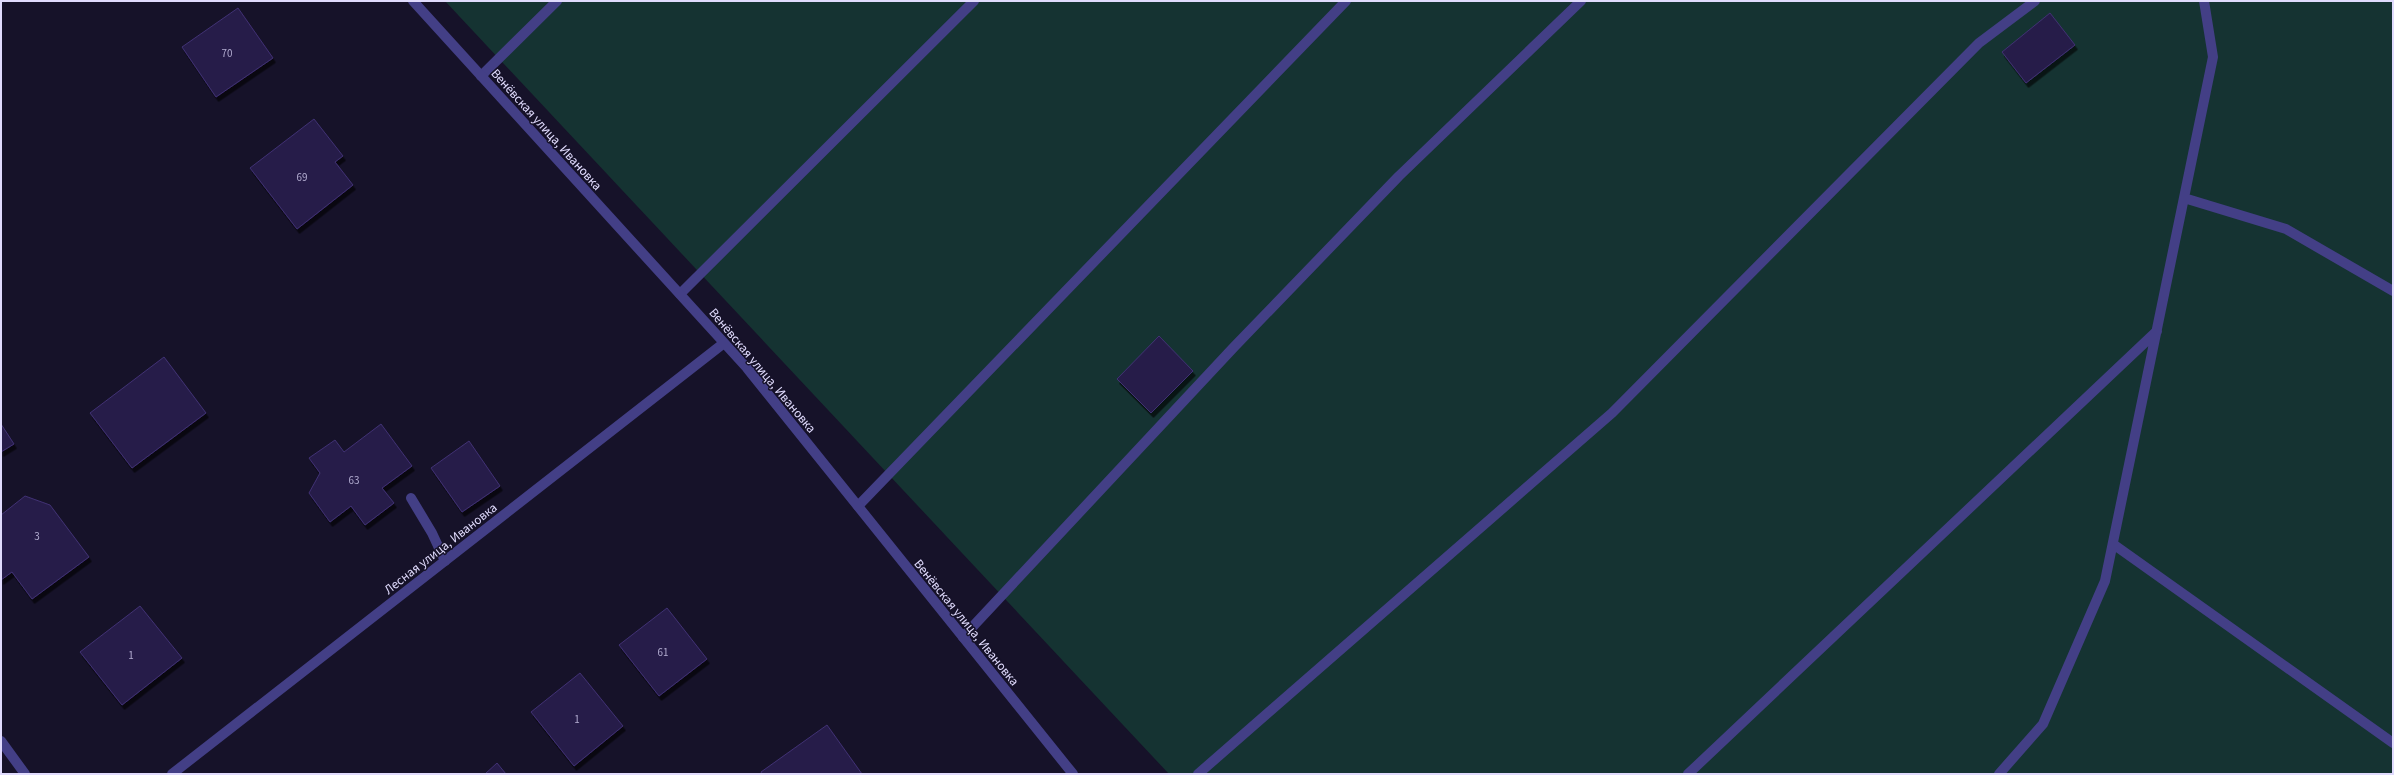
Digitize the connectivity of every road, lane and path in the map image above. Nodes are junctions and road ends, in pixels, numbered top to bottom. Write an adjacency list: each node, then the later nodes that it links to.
1 (412, 1): 8 (street, Венёвская улица, Ивановка)
2 (557, 1): 8 (street)
3 (974, 1): 11 (street)
4 (1346, 1): 15 (street)
5 (1581, 1): 18 (street)
6 (2035, 1): 24 (street)
7 (2204, 1): 9 (street)
8 (481, 76): 11 (street, Венёвская улица, Ивановка)
9 (2184, 198): 10 (street); 12 (street)
10 (2393, 291)
11 (680, 294): 13 (street, Венёвская улица, Ивановка)
12 (2157, 331): 16 (street); 25 (street)
13 (724, 343): 15 (street, Венёвская улица, Ивановка); 17 (street, Лесная улица, Ивановка)
14 (411, 498): 17 (street)
15 (858, 506): 18 (street, Венёвская улица, Ивановка)
16 (2113, 544): 20 (street); 26 (street)
17 (445, 561): 22 (street, Лесная улица, Ивановка)
18 (963, 637): 23 (street, Венёвская улица, Ивановка)
19 (1, 741): 21 (street)
20 (2393, 743)
21 (24, 774)
22 (172, 774)
23 (1073, 774)
24 (1198, 774)
25 (1688, 774)
26 (1999, 774)

